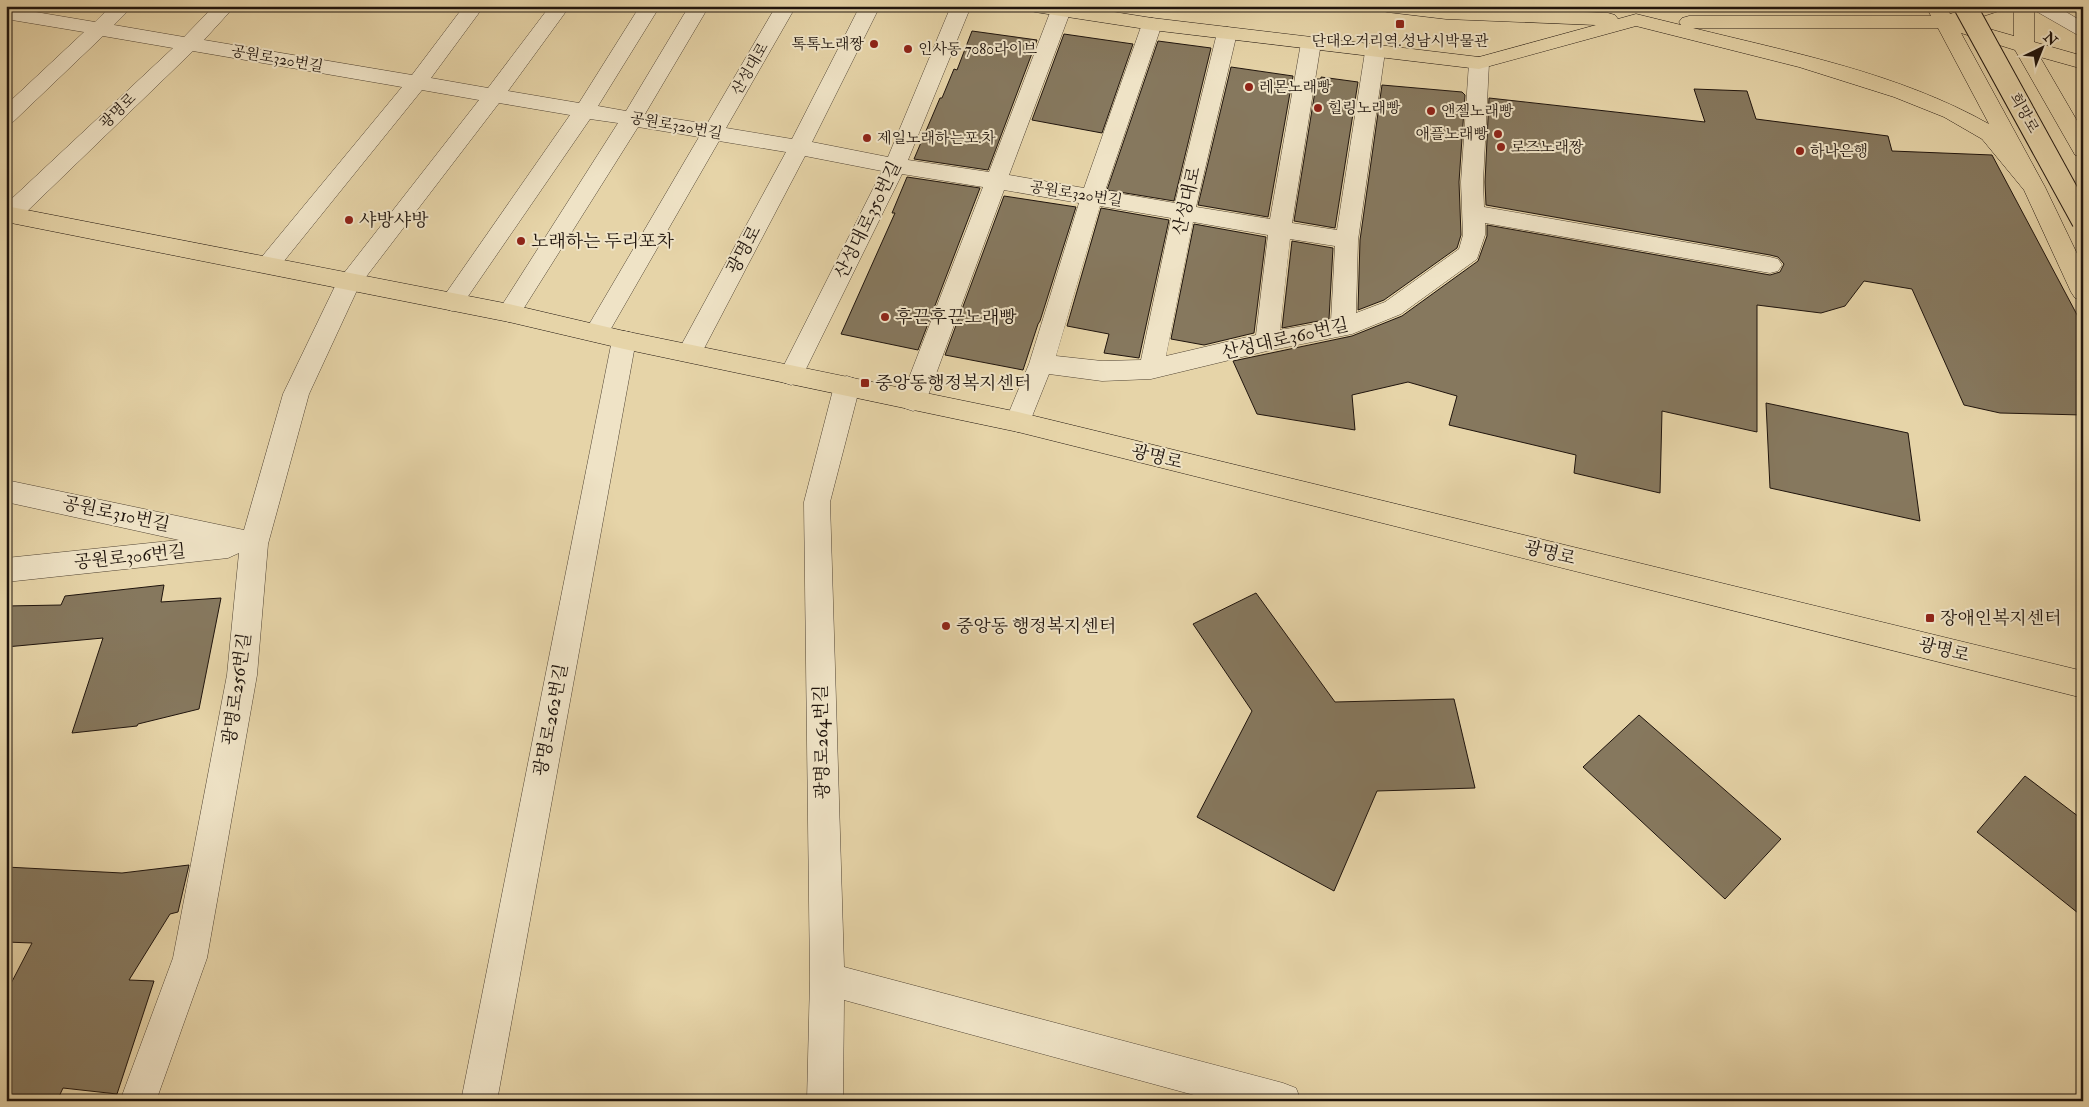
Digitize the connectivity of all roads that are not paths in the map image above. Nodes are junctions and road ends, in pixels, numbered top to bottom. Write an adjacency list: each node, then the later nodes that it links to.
1 (123, 6): 21 (street)
2 (225, 6): 25 (street, 광명로)
3 (474, 6): 30 (street)
4 (560, 6): 31 (street)
5 (650, 6): 32 (street)
6 (699, 6): 34 (street)
7 (786, 6): 35 (street, 산성대로)
8 (870, 6): 36 (street)
9 (961, 6): 38 (street, 산성대로350번길)
10 (1035, 6): 16 (main road)
11 (1387, 6): 19 (main road)
12 (1965, 6): 45 (main road, 희망로, bridge)
13 (1995, 6): 18 (main road)
14 (2024, 6): 26 (main road)
15 (2040, 6): 22 (street)
16 (1061, 10): 20 (main road); 39 (street)
17 (12, 13): 21 (street, 공원로320번길)
18 (1941, 14): 19 (main road); 26 (main road); 40 (main road)
19 (1636, 20): 28 (main road); 40 (main road)
20 (1152, 24): 23 (main road); 41 (street)
21 (100, 29): 25 (street, 공원로320번길); 33 (street)
22 (2083, 30)
23 (1227, 33): 24 (main road); 42 (street, 산성대로)
24 (1311, 43): 27 (main road); 46 (street)
25 (188, 44): 30 (street, 공원로320번길); 44 (street, 광명로)
26 (2024, 47): 29 (main road); 37 (main road)
27 (1375, 52): 28 (main road); 47 (street)
28 (1479, 63): 43 (street, 산성대로360번길)
29 (2083, 64)
30 (417, 82): 31 (street, 공원로320번길); 48 (street)
31 (494, 95): 32 (street, 공원로320번길); 50 (street)
32 (584, 110): 34 (street, 공원로320번길); 52 (street)
33 (6, 117)
34 (632, 119): 35 (street, 공원로320번길); 53 (street)
35 (714, 133): 36 (street, 공원로320번길); 55 (street)
36 (799, 147): 38 (street, 공원로320번길); 58 (street, 광명로)
37 (2083, 150)
38 (895, 166): 39 (street, 공원로320번길); 61 (street, 산성대로350번길)
39 (997, 181): 41 (street, 공원로320번길); 63 (street)
40 (2034, 187): 51 (main road)
41 (1092, 197): 42 (street, 공원로320번길); 59 (street)
42 (1184, 212): 46 (street, 공원로320번길); 60 (street, 산성대로)
43 (1472, 213): 49 (street); 54 (street, 산성대로360번길)
44 (8, 214): 48 (main road, 광명로)
45 (2083, 221)
46 (1280, 228): 47 (street, 공원로320번길); 57 (street)
47 (1346, 240): 54 (street)
48 (268, 265): 50 (main road, 광명로)
49 (1770, 265)
50 (348, 282): 52 (main road, 광명로); 66 (street, 광명로256번길)
51 (2083, 292)
52 (452, 302): 53 (main road, 광명로)
53 (509, 313): 55 (main road, 광명로)
54 (1343, 328): 57 (street, 산성대로360번길)
55 (596, 333): 56 (main road, 광명로)
56 (624, 340): 58 (main road, 광명로); 71 (street, 광명로262번길)
57 (1267, 342): 60 (street, 산성대로360번길)
58 (689, 354): 61 (main road, 광명로)
59 (1041, 364): 60 (street, 산성대로360번길); 64 (street)
60 (1151, 369)
61 (791, 375): 62 (main road, 광명로)
62 (847, 386): 63 (main road, 광명로); 69 (street, 광명로264번길)
63 (914, 401): 64 (main road, 광명로)
64 (1018, 422): 68 (main road, 광명로)
65 (6, 491): 66 (street, 공원로310번길)
66 (254, 544): 67 (street, 공원로306번길); 70 (street, 광명로256번길)
67 (6, 570)
68 (2083, 685)
69 (827, 979): 72 (street, 광명로264번길); 73 (street)
70 (138, 1101)
71 (479, 1101)
72 (825, 1101)
73 (1283, 1101)

